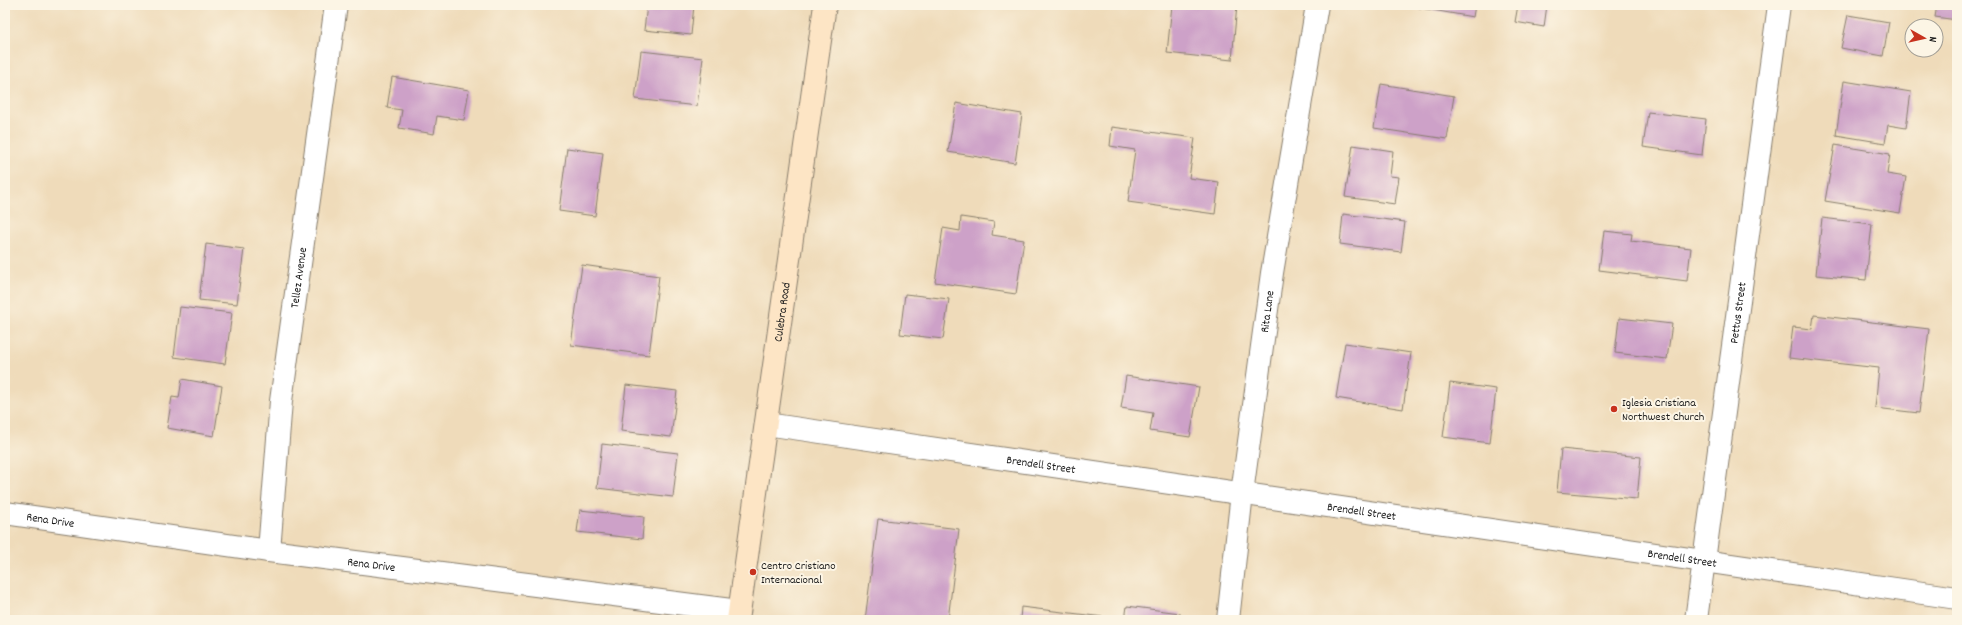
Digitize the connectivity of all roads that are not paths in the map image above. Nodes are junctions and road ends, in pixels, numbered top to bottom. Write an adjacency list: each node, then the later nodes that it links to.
1 (336, 5): 8 (street, Tellez Avenue)
2 (825, 5): 5 (main road, Culebra Road)
3 (1318, 5): 6 (street, Rita Lane)
4 (1779, 5): 9 (street, Pettus Street)
5 (766, 424): 6 (street, Brendell Street); 11 (main road, Culebra Road)
6 (1242, 493): 9 (street, Brendell Street); 12 (street, Rita Lane)
7 (5, 513): 8 (street, Rena Drive)
8 (269, 551): 11 (street, Rena Drive)
9 (1703, 562): 10 (street, Brendell Street); 13 (street, Pettus Street)
10 (1957, 598)
11 (739, 616)
12 (1228, 620)
13 (1696, 620)

